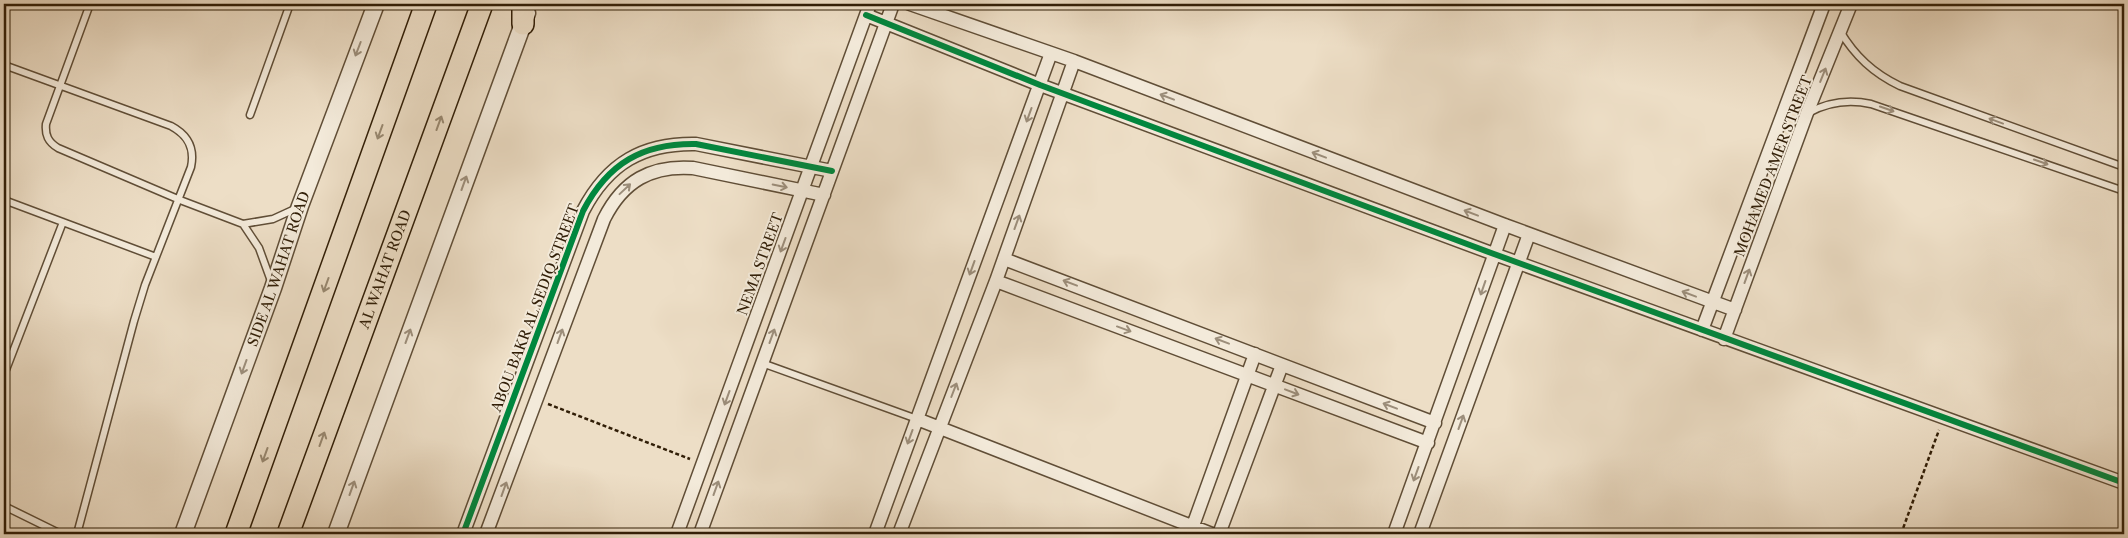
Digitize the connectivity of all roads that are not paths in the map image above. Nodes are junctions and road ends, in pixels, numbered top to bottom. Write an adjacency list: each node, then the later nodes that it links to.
1 (90, 4): 18 (lane)
2 (290, 4): 22 (lane)
3 (376, 4): 31 (street, SIDE AL WAHAT ROAD, one-way to 31)
4 (426, 4): 62 (highway, one-way to 62)
5 (482, 4): 63 (highway, AL WAHAT ROAD, one-way to 5)
6 (530, 4): 12 (street)
7 (893, 4): 13 (street)
8 (910, 4): 15 (street)
9 (1824, 4): 42 (street, MOHAMED AMER STREET)
10 (1851, 4): 14 (street, MOHAMED AMER STREET)
11 (868, 9): 13 (street); 23 (street, NEMA STREET)
12 (522, 14): 64 (street, one-way to 12)
13 (886, 24): 19 (street); 25 (street)
14 (1840, 31): 21 (street, MOHAMED AMER STREET, one-way to 14); 24 (lane, one-way to 14)
15 (1051, 53): 16 (street); 19 (street)
16 (1074, 62): 20 (street); 34 (street, one-way to 16)
17 (4, 65): 18 (lane)
18 (60, 85): 30 (lane); 30 (lane)
19 (1040, 85): 20 (street); 52 (street, one-way to 52)
20 (1063, 93): 36 (street); 38 (street, one-way to 20)
21 (1807, 114): 27 (lane, one-way to 27); 43 (street, MOHAMED AMER STREET, one-way to 21)
22 (250, 116)
23 (812, 167): 25 (street, ABOU BAKR AL SEDIQ STREET); 26 (street, NEMA STREET); 65 (street, ABOU BAKR AL SEDIQ STREET)
24 (2124, 167)
25 (832, 171): 28 (street)
26 (803, 190): 28 (street); 66 (street, one-way to 26); 67 (street, NEMA STREET, one-way to 67)
27 (2124, 191)
28 (824, 195): 47 (street, one-way to 28)
29 (4, 200): 32 (lane)
30 (180, 200): 33 (lane); 37 (lane)
31 (300, 206): 33 (lane); 41 (street, SIDE AL WAHAT ROAD)
32 (63, 222): 37 (lane); 50 (lane)
33 (243, 224): 41 (lane)
34 (1505, 225): 35 (street); 36 (street)
35 (1529, 234): 39 (street); 42 (street, one-way to 35)
36 (1494, 254): 39 (street); 53 (street, one-way to 53)
37 (156, 257): 60 (lane)
38 (1004, 259): 40 (street); 46 (street, one-way to 38)
39 (1518, 263): 44 (street); 74 (street, one-way to 39)
40 (996, 281): 49 (street, one-way to 49); 54 (street, one-way to 40)
41 (273, 288): 61 (street, SIDE AL WAHAT ROAD, one-way to 61)
42 (1713, 303): 43 (street); 44 (street, MOHAMED AMER STREET)
43 (1735, 310): 45 (street, MOHAMED AMER STREET)
44 (1702, 330): 45 (street)
45 (1724, 339): 56 (street)
46 (1255, 354): 48 (street); 49 (street)
47 (762, 363): 52 (lane); 68 (street, one-way to 47)
48 (1282, 365): 51 (street); 53 (street, one-way to 48)
49 (1248, 375): 51 (street); 58 (street)
50 (4, 376)
51 (1274, 385): 55 (street, one-way to 55); 72 (street)
52 (917, 419): 54 (street); 69 (street, one-way to 69)
53 (1435, 423): 55 (street)
54 (939, 427): 58 (street); 70 (street)
55 (1428, 443): 73 (street, one-way to 73)
56 (2124, 484)
57 (4, 506): 59 (lane)
58 (1191, 531): 71 (street)
59 (61, 534)
60 (77, 534)
61 (183, 534)
62 (236, 534)
63 (288, 534)
64 (336, 534)
65 (463, 534)
66 (486, 534)
67 (677, 534)
68 (700, 534)
69 (875, 534)
70 (899, 534)
71 (1212, 534)
72 (1219, 534)
73 (1394, 534)
74 (1420, 534)

